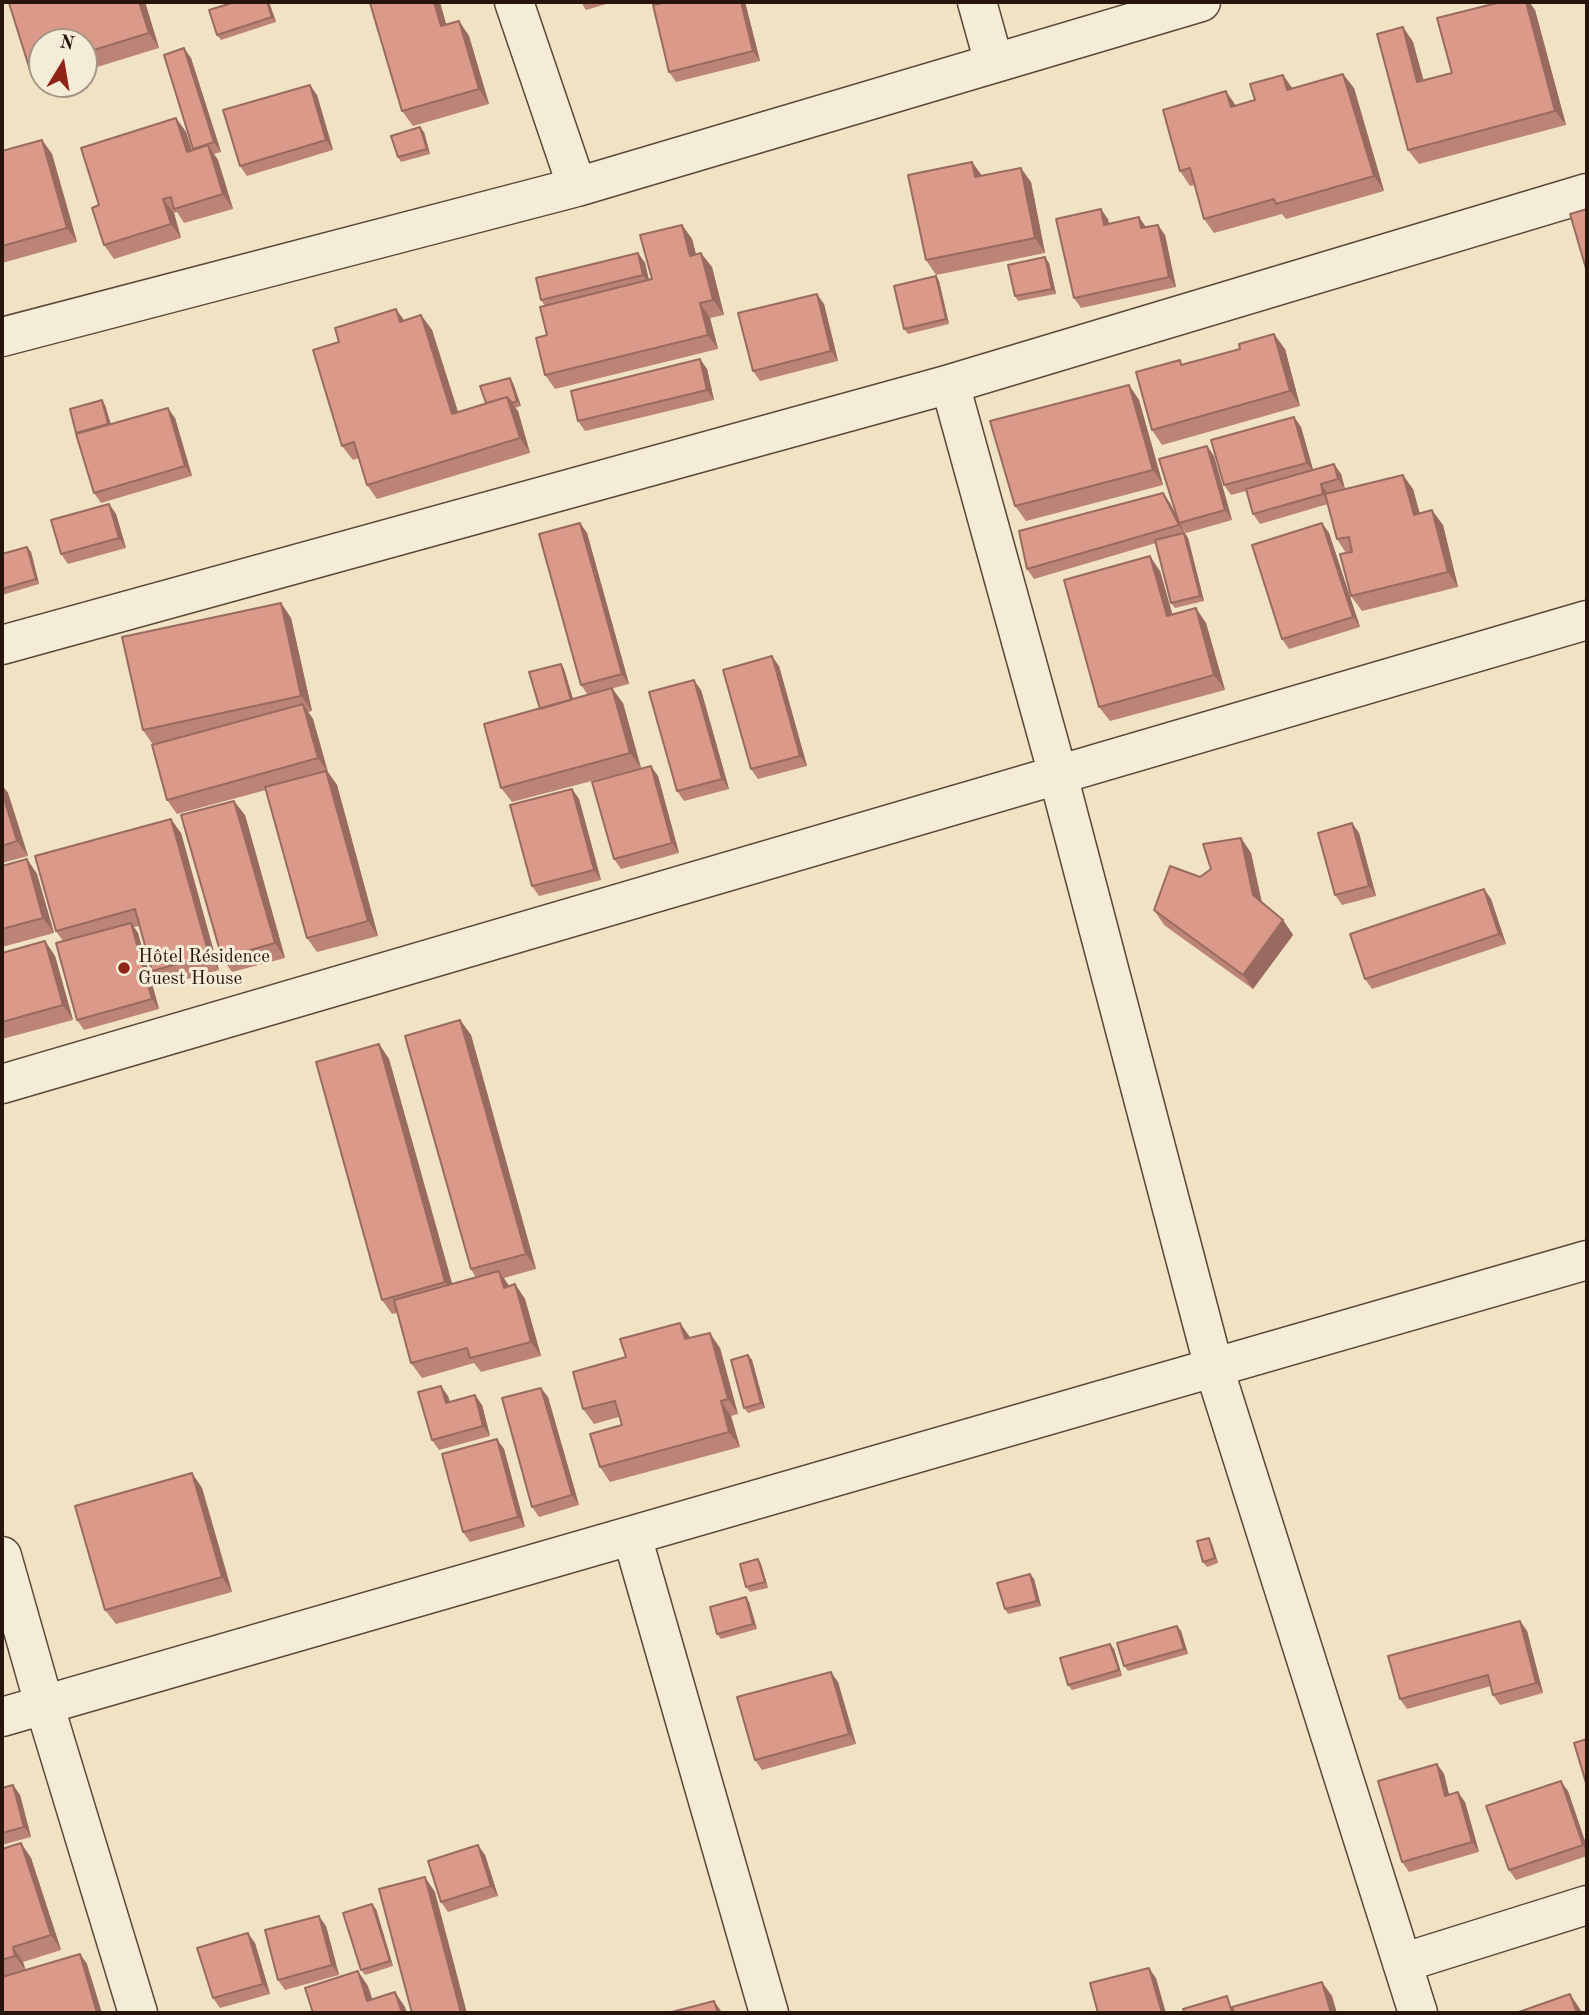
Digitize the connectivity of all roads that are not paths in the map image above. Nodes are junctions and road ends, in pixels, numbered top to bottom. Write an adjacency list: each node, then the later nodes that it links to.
1 (514, 2): 5 (street)
2 (977, 2): 4 (street)
3 (1201, 2): 4 (street)
4 (995, 63): 5 (street)
5 (578, 187): 7 (street)
6 (1587, 193): 8 (street)
7 (2, 337)
8 (950, 384): 10 (street); 11 (street)
9 (1587, 620): 11 (street)
10 (2, 645)
11 (1058, 775): 12 (street); 14 (street)
12 (2, 1084)
13 (1587, 1260): 14 (street)
14 (1214, 1368): 15 (street); 20 (street)
15 (632, 1536): 17 (street); 22 (street)
16 (2, 1556): 17 (street)
17 (44, 1704): 18 (street); 21 (street)
18 (2, 1717)
19 (1587, 1905): 20 (street)
20 (1402, 1963): 23 (street)
21 (138, 2013)
22 (769, 2013)
23 (1418, 2013)

